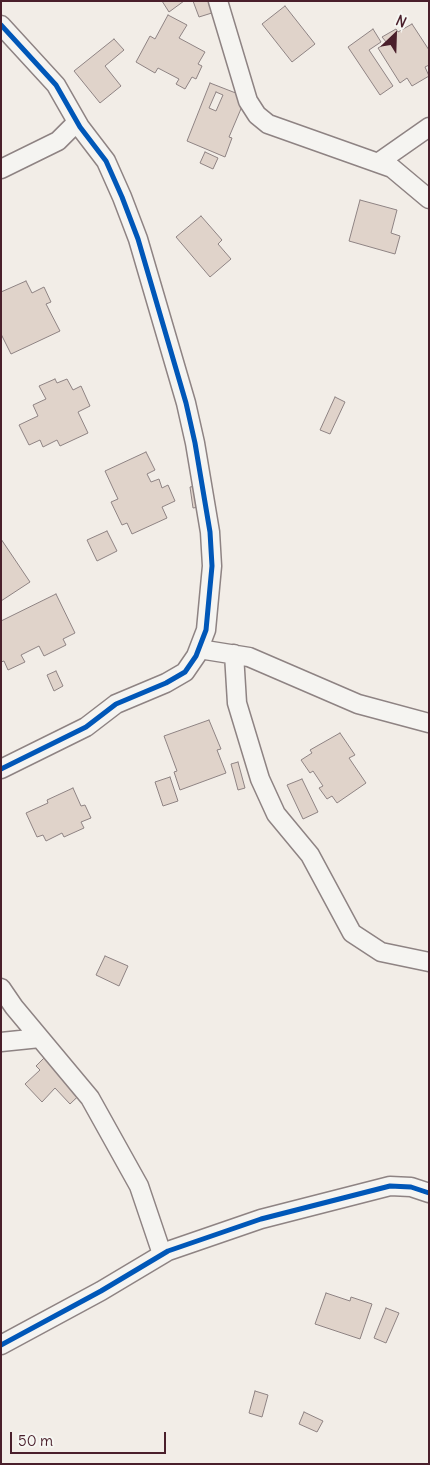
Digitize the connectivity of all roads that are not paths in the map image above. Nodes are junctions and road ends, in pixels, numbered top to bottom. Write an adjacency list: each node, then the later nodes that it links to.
1 (218, 1): 5 (street)
2 (1, 26): 3 (street)
3 (77, 122): 6 (street); 8 (street)
4 (429, 127): 5 (street)
5 (379, 162): 7 (street)
6 (1, 169)
7 (429, 199)
8 (199, 649): 9 (street); 11 (street)
9 (234, 654): 10 (street); 12 (street)
10 (429, 724)
11 (1, 769)
12 (429, 962)
13 (1, 988): 14 (street)
14 (40, 1038): 15 (street); 17 (street)
15 (1, 1042)
16 (429, 1193): 17 (street)
17 (162, 1254): 18 (street)
18 (1, 1344)

